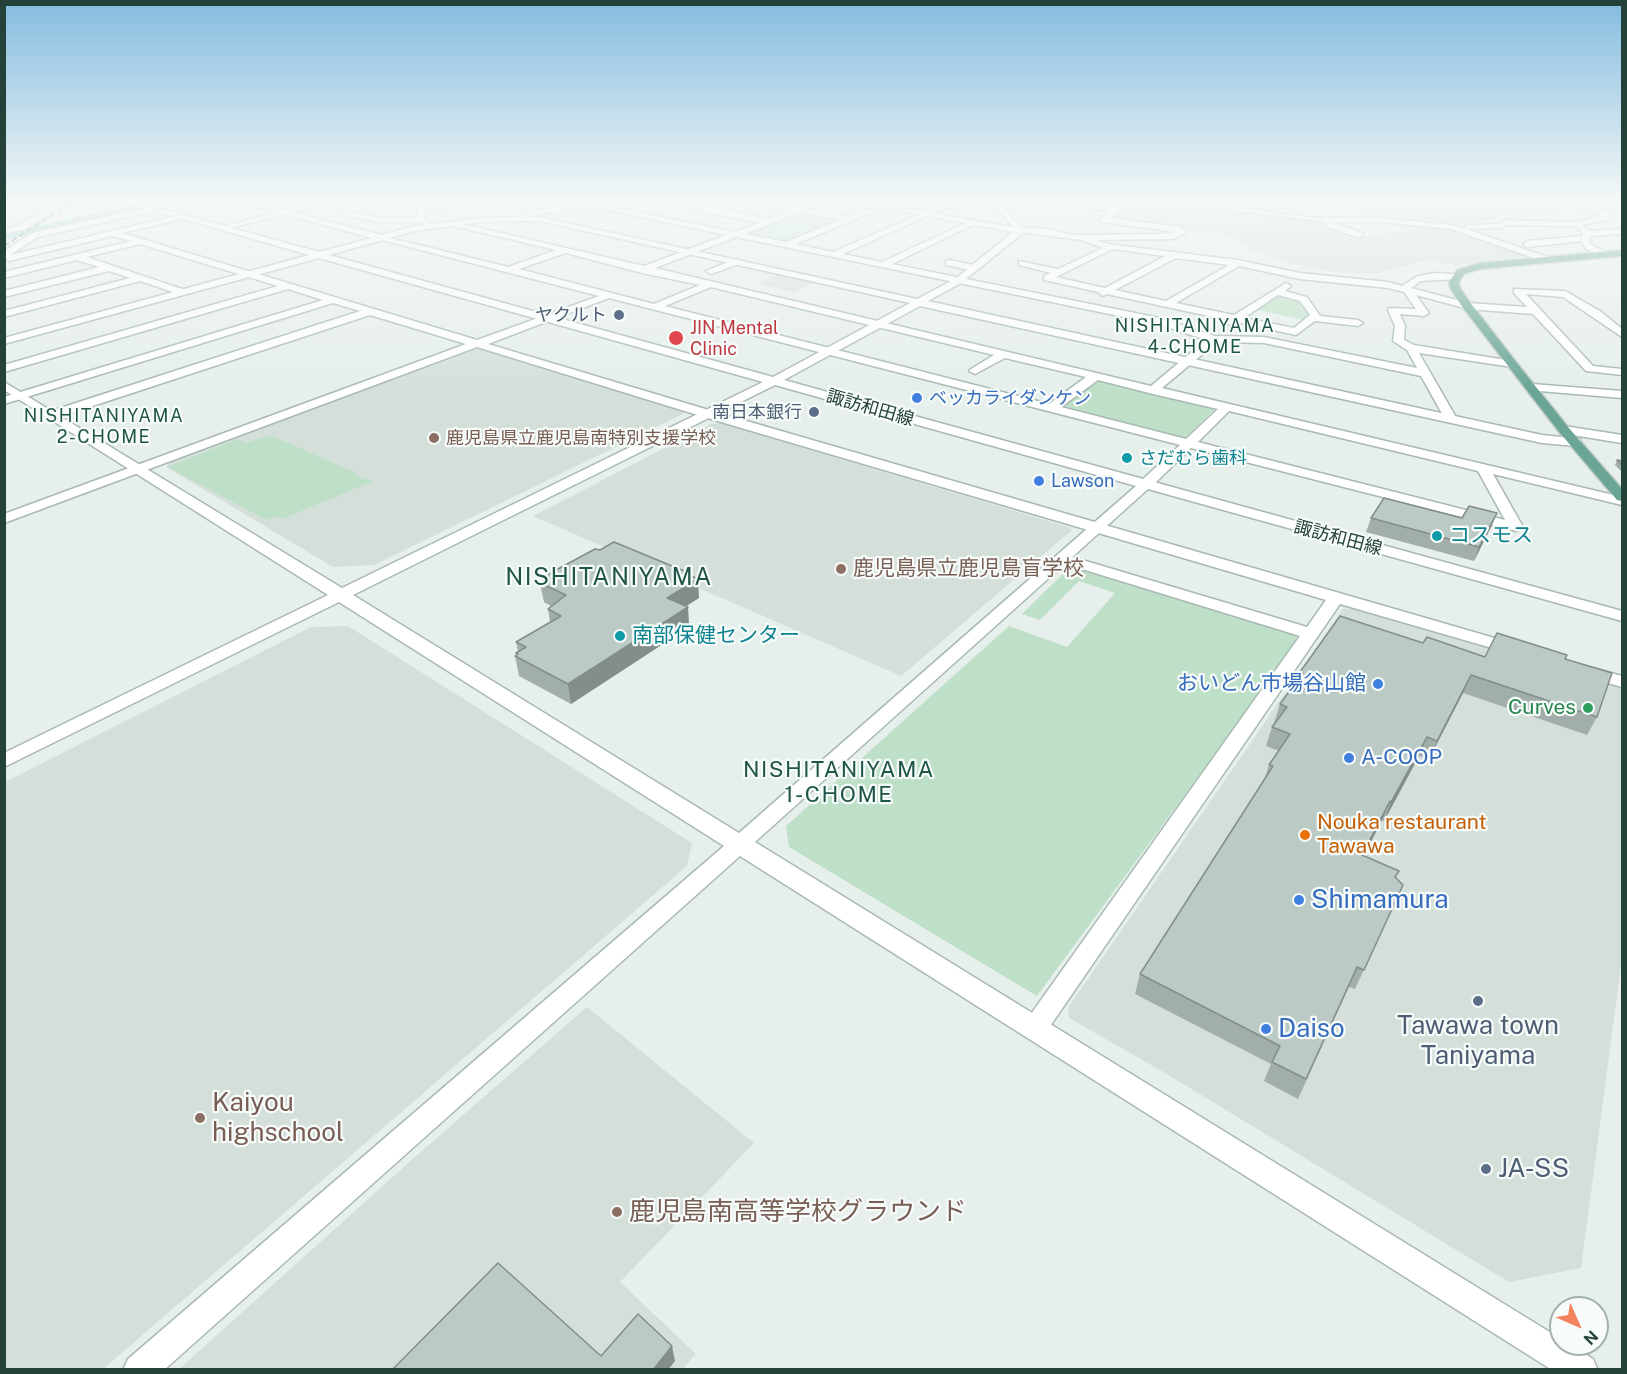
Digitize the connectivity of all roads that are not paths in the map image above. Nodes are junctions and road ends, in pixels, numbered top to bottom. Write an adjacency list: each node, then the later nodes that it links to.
1 (52, 263): 29 (street)
2 (94, 263): 22 (street)
3 (212, 263): 28 (street)
4 (288, 263): 28 (street)
5 (346, 263): 56 (street, 諏訪和田線)
6 (482, 263): 24 (street)
7 (528, 263): 24 (street)
8 (614, 263): 25 (street)
9 (659, 263): 25 (street)
10 (733, 263): 26 (street)
11 (741, 263): 44 (street)
12 (873, 263): 21 (street)
13 (886, 263): 21 (street)
14 (949, 263): 23 (street)
15 (981, 263): 23 (street)
16 (1022, 263): 27 (street)
17 (1077, 263): 27 (street)
18 (1159, 263): 38 (street)
19 (1238, 263): 30 (street); 45 (street)
20 (1507, 263): 31 (main road)
21 (882, 265): 33 (street)
22 (108, 268): 32 (street); 41 (street)
23 (975, 268): 33 (street)
24 (508, 270): 42 (street)
25 (642, 270): 34 (street)
26 (711, 271)
27 (1059, 272): 38 (street)
28 (248, 274): 35 (street); 39 (street)
29 (4, 275)
30 (1300, 276): 37 (street); 40 (street)
31 (1455, 277): 37 (street); 47 (main road)
32 (141, 278): 39 (street); 53 (street)
33 (958, 281): 44 (street); 46 (street)
34 (708, 285): 48 (street); 60 (street)
35 (289, 286): 43 (street); 71 (street)
36 (620, 288): 42 (street)
37 (1406, 288): 47 (street); 66 (street)
38 (1107, 291): 45 (street); 46 (street)
39 (182, 292): 64 (street)
40 (1276, 292): 55 (street); 57 (street)
41 (4, 294)
42 (606, 295): 48 (street); 56 (street)
43 (334, 300): 49 (street); 79 (street)
44 (921, 302): 60 (street); 69 (street)
45 (1167, 304): 51 (street)
46 (1080, 305): 63 (street)
47 (1468, 306): 50 (street); 70 (main road)
48 (655, 307): 67 (street)
49 (371, 311): 65 (street); 84 (street)
50 (1534, 311): 52 (street); 73 (street)
51 (1204, 312): 57 (street); 58 (street)
52 (1596, 313): 54 (street); 62 (street)
53 (4, 314)
54 (1614, 314)
55 (1313, 318): 57 (street); 59 (street)
56 (547, 319): 65 (street); 76 (street, 諏訪和田線)
57 (1236, 319): 61 (street)
58 (1191, 320)
59 (1358, 323)
60 (878, 325): 67 (street); 68 (street)
61 (1224, 327)
62 (1623, 334)
63 (1214, 339): 69 (street); 74 (street)
64 (4, 340)
65 (479, 344): 83 (street); 91 (street)
66 (1411, 348): 70 (street); 74 (street)
67 (829, 352): 76 (street); 81 (street)
68 (1002, 355): 72 (street); 75 (street)
69 (1188, 361): 78 (street); 85 (street)
70 (1512, 364): 77 (main road)
71 (4, 369)
72 (975, 371)
73 (1623, 372)
74 (1426, 374): 85 (street)
75 (1094, 377): 78 (street); 81 (street)
76 (774, 381): 83 (street); 92 (street, 諏訪和田線)
77 (1532, 388): 80 (street); 86 (main road)
78 (1153, 390): 82 (street)
79 (10, 394): 84 (street)
80 (1623, 395)
81 (1052, 408): 89 (street)
82 (1226, 408): 89 (street); 90 (street)
83 (708, 414): 96 (street); 98 (street)
84 (52, 415): 91 (street)
85 (1451, 419): 88 (street)
86 (1564, 430): 87 (street); 88 (main road)
87 (1623, 439)
88 (1575, 442): 93 (main road)
89 (1189, 443): 90 (street); 92 (street)
90 (1483, 468): 94 (street)
91 (140, 469): 95 (street); 98 (street)
92 (1146, 484): 96 (street); 100 (street, 諏訪和田線)
93 (1623, 497)
94 (1623, 501)
95 (4, 519)
96 (1098, 528): 97 (street); 99 (street)
97 (1064, 559): 101 (street); 106 (street)
98 (341, 595): 105 (street); 106 (street)
99 (1336, 597): 101 (street); 102 (street)
100 (1623, 616)
101 (1312, 634): 107 (street)
102 (1534, 656)
103 (1578, 669): 104 (street)
104 (1623, 682)
105 (4, 761)
106 (741, 844): 107 (street); 108 (street)
107 (1035, 1028): 109 (street)
108 (139, 1370)
109 (1582, 1370)

